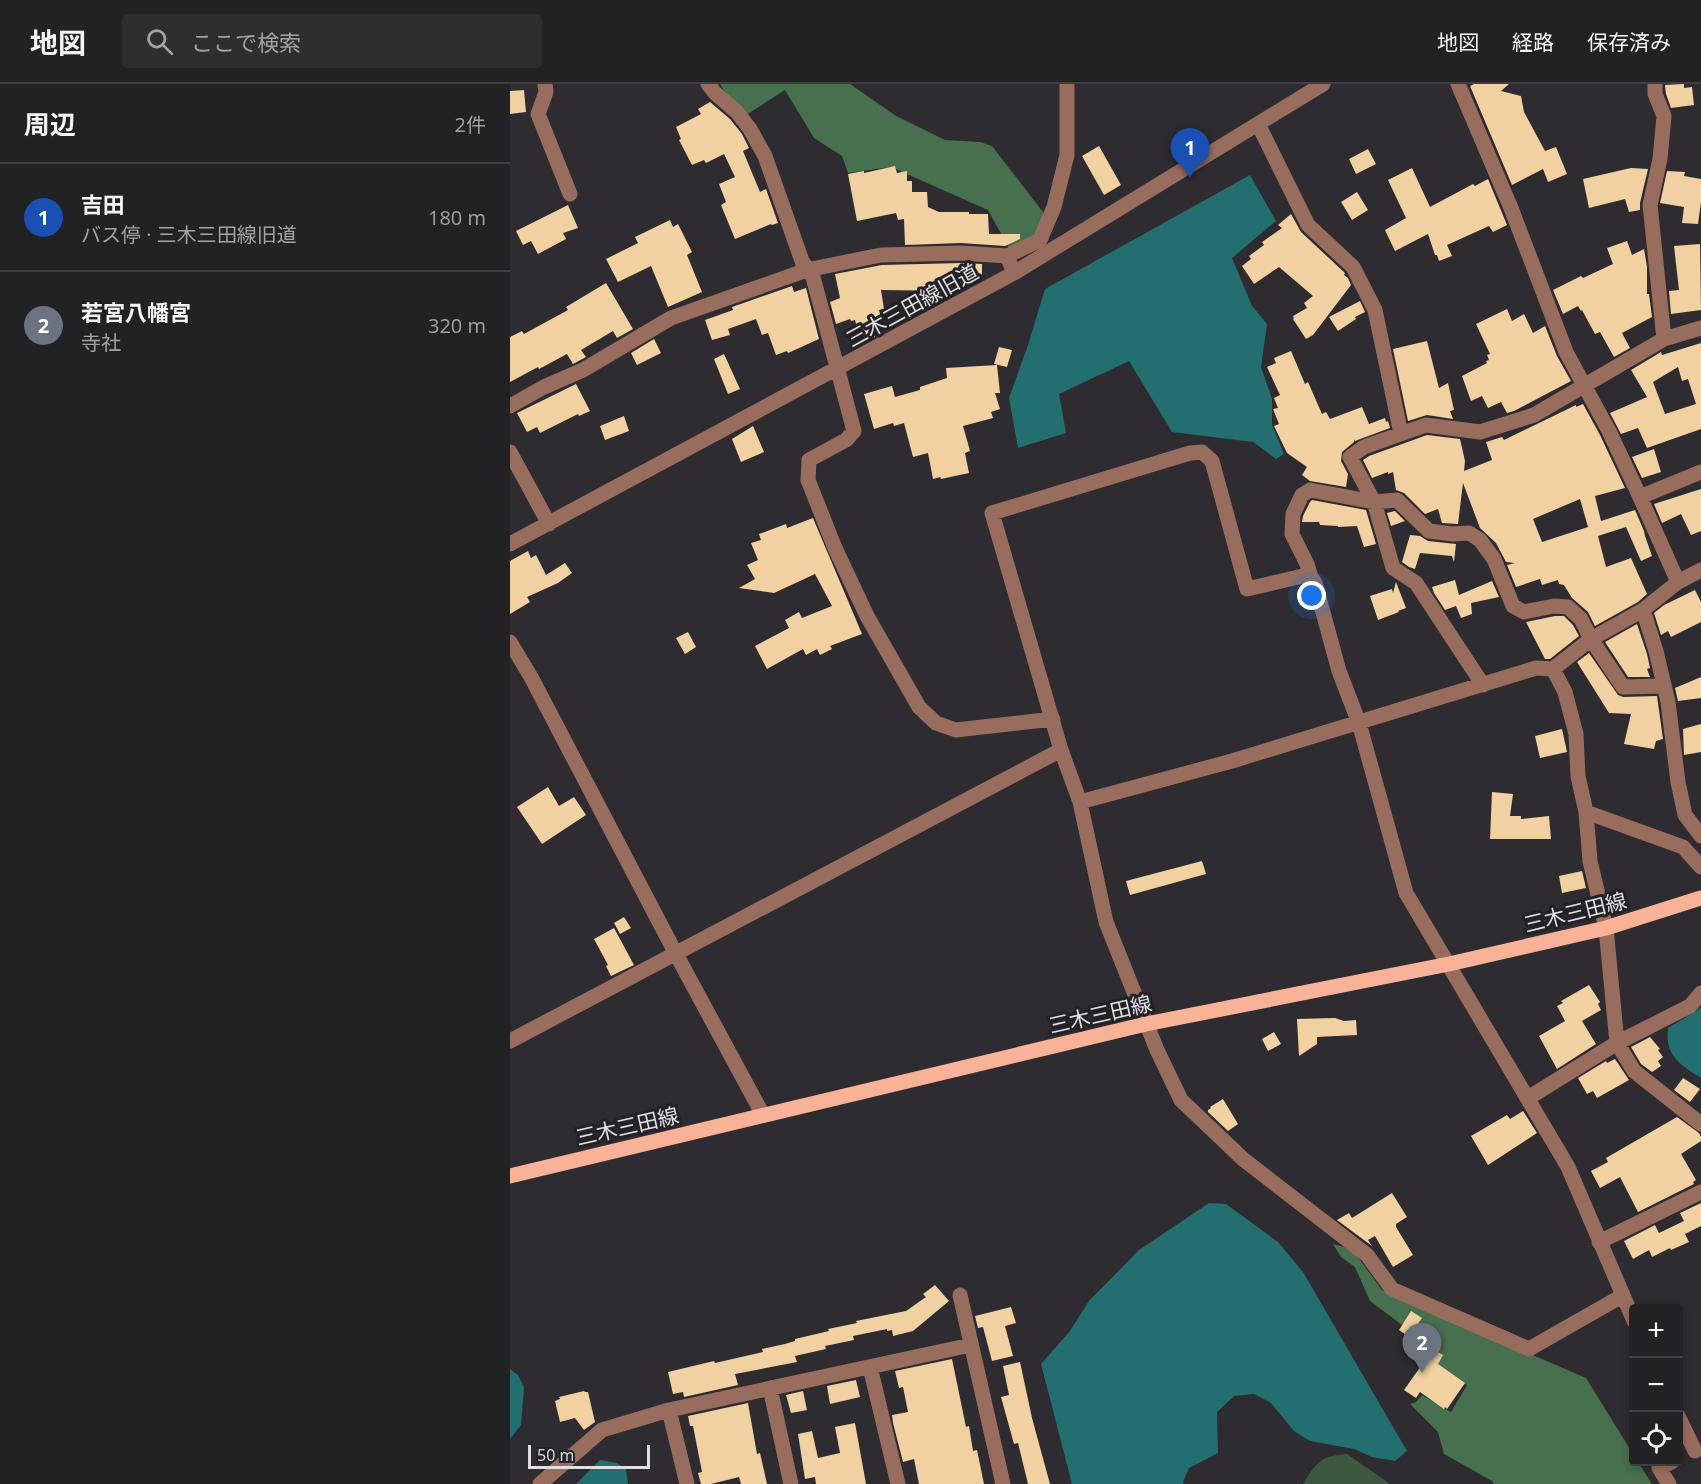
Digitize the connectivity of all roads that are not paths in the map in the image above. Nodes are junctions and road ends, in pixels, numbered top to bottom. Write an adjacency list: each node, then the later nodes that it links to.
1 (545, 84): 8 (street)
2 (708, 84): 10 (street)
3 (1067, 84): 9 (street)
4 (1323, 84): 7 (street, 三木三田線旧道)
5 (1458, 84): 15 (street)
6 (1655, 84): 13 (street)
7 (1258, 124): 11 (street, 三木三田線旧道); 17 (street)
8 (570, 194)
9 (1007, 256): 10 (street); 11 (street)
10 (807, 270): 14 (street); 16 (street)
11 (1014, 273): 14 (street, 三木三田線旧道)
12 (1701, 327): 13 (street)
13 (1664, 339): 15 (street)
14 (838, 369): 22 (street, 三木三田線旧道); 33 (street)
15 (1584, 384): 17 (street); 20 (street)
16 (510, 406)
17 (1401, 434): 21 (street)
18 (510, 452): 22 (street)
19 (1701, 472): 20 (street)
20 (1641, 496): 26 (street)
21 (1374, 502): 25 (street); 28 (street); 31 (street)
22 (549, 524): 23 (street, 三木三田線旧道)
23 (510, 544)
24 (1701, 570): 26 (street)
25 (1311, 577): 33 (street); 34 (street)
26 (1678, 582): 27 (street)
27 (1643, 610): 28 (street); 32 (street)
28 (1591, 639): 30 (street); 32 (street)
29 (510, 642): 42 (street)
30 (1553, 669): 31 (street); 37 (street)
31 (1482, 685): 34 (street)
32 (1663, 686): 38 (street)
33 (1053, 719): 35 (street)
34 (1359, 723): 36 (street); 43 (street)
35 (1061, 750): 36 (street); 42 (street)
36 (1080, 802): 45 (street)
37 (1586, 812): 39 (street); 41 (street)
38 (1701, 836)
39 (1701, 867)
40 (1701, 898): 41 (main road, 三木三田線)
41 (1606, 928): 43 (main road, 三木三田線); 47 (street)
42 (676, 954): 46 (street); 49 (street)
43 (1449, 964): 45 (main road, 三木三田線); 48 (street)
44 (1701, 993): 47 (street)
45 (1146, 1024): 49 (main road, 三木三田線); 55 (street)
46 (510, 1041)
47 (1617, 1043): 48 (street); 50 (street)
48 (1528, 1098): 53 (street)
49 (763, 1115): 51 (main road, 三木三田線)
50 (1701, 1124)
51 (510, 1176)
52 (1701, 1192): 53 (street)
53 (1599, 1242): 55 (street)
54 (960, 1295): 57 (street)
55 (1622, 1296): 56 (street)
56 (1629, 1310)
57 (971, 1345): 58 (street); 69 (street)
58 (870, 1367): 59 (street); 68 (street)
59 (770, 1388): 60 (street); 67 (street)
60 (669, 1410): 65 (street); 66 (street)
61 (1683, 1424): 62 (street)
62 (1698, 1449): 63 (street)
63 (1683, 1456)
64 (1661, 1466): 70 (street)
65 (540, 1484)
66 (687, 1484)
67 (791, 1484)
68 (898, 1484)
69 (1003, 1484)
70 (1669, 1484)

